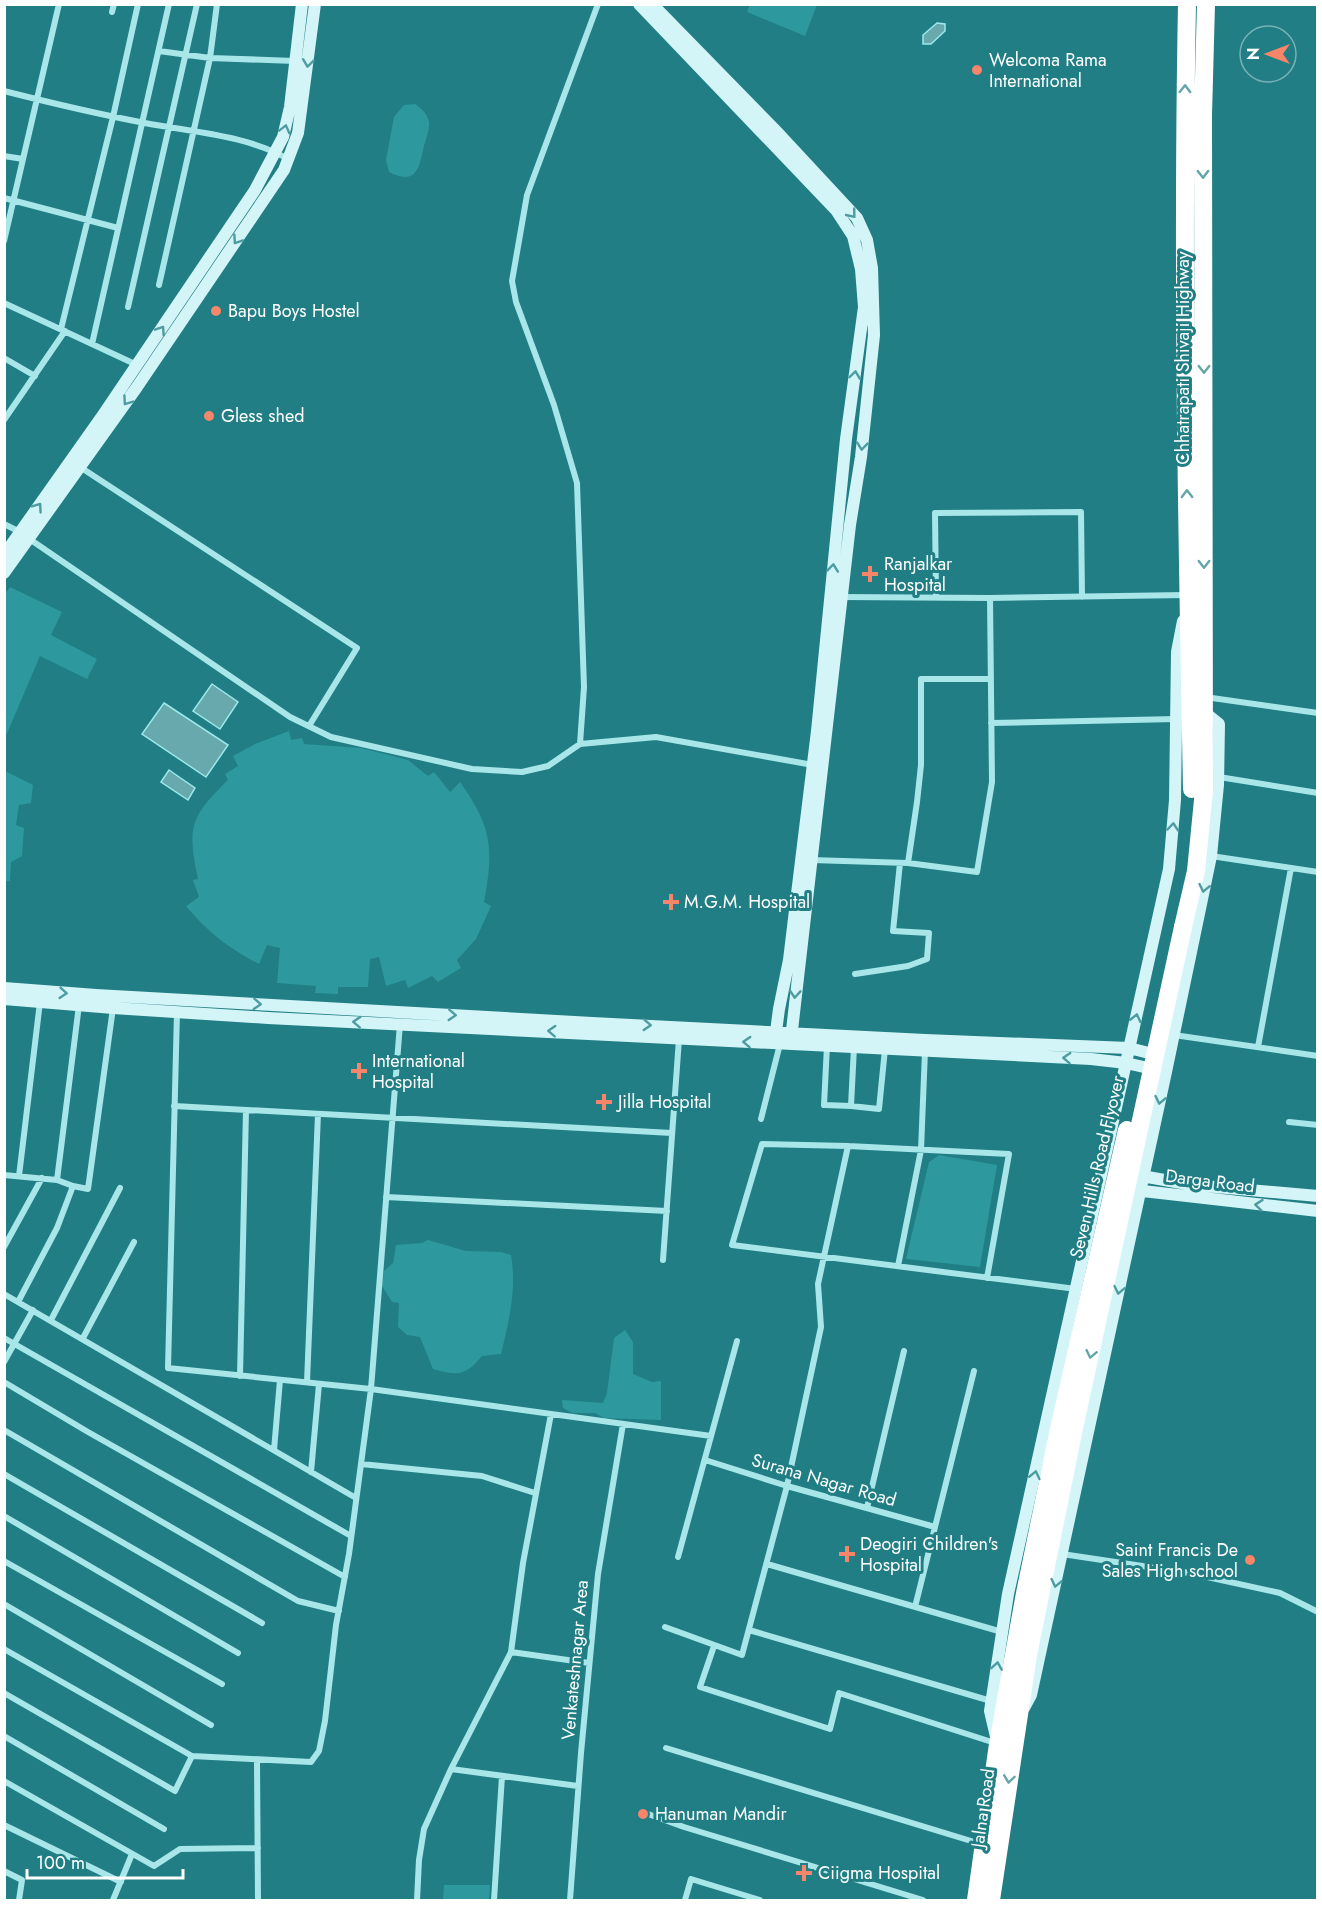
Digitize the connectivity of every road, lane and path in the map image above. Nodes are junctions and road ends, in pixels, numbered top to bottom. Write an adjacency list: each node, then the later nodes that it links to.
1 (59, 4): 20 (street)
2 (114, 4): 14 (street)
3 (138, 4): 22 (street)
4 (169, 4): 15 (street)
5 (196, 4): 16 (street)
6 (217, 4): 17 (street)
7 (302, 4): 18 (street)
8 (315, 4): 29 (street, one-way to 29)
9 (598, 4): 60 (street)
10 (639, 4): 21 (street)
11 (652, 4): 21 (street)
12 (1187, 4): 49 (highway, Chhatrapati Shivaji Highway, one-way to 12)
13 (1206, 4): 55 (highway, Chhatrapati Shivaji Highway, one-way to 55)
14 (112, 12)
15 (159, 51): 16 (street); 23 (street)
16 (185, 56): 17 (street); 24 (street)
17 (210, 58): 18 (street); 25 (street)
18 (295, 61): 26 (street, one-way to 18)
19 (4, 91): 20 (street)
20 (37, 99): 22 (street); 28 (street)
21 (751, 112): 50 (street)
22 (113, 117): 23 (street); 32 (street)
23 (142, 122): 24 (street); 33 (street)
24 (168, 127): 25 (street); 37 (street)
25 (195, 132): 26 (street); 35 (street)
26 (275, 152): 29 (street); 41 (street, one-way to 26)
27 (4, 156): 28 (street)
28 (23, 159): 31 (street)
29 (288, 159): 41 (street, one-way to 41)
30 (4, 198): 31 (street)
31 (14, 200): 32 (street); 34 (street)
32 (88, 220): 33 (street); 38 (street)
33 (118, 228): 39 (street)
34 (4, 241)
35 (159, 285)
36 (4, 303): 38 (street)
37 (128, 307)
38 (63, 330): 39 (street); 42 (street)
39 (92, 344): 41 (street)
40 (4, 358): 42 (street)
41 (142, 369): 44 (street)
42 (35, 376): 43 (street)
43 (4, 420)
44 (75, 464): 46 (street); 59 (street)
45 (4, 524): 46 (street)
46 (25, 536): 47 (street); 48 (street); 59 (street)
47 (4, 555)
48 (4, 573)
49 (1188, 595): 52 (street); 57 (street); 176 (highway, Seven Hills Road Flyover, bridge)
50 (836, 597): 51 (street); 61 (street); 65 (street)
51 (936, 597): 52 (street); 53 (street)
52 (1082, 597): 53 (street)
53 (990, 598): 54 (street)
54 (991, 679): 58 (street); 67 (street)
55 (1204, 713): 56 (street); 62 (street); 176 (highway, Seven Hills Road Flyover, one-way to 176, bridge)
56 (1317, 713)
57 (1176, 719): 58 (street); 85 (street, one-way to 57)
58 (991, 723): 67 (street)
59 (309, 726): 60 (street)
60 (580, 744): 61 (street)
61 (813, 765): 80 (street)
62 (1218, 777): 63 (street); 64 (street)
63 (1317, 793)
64 (1211, 856): 68 (street); 78 (street, one-way to 78)
65 (811, 860): 66 (street); 80 (street, one-way to 80)
66 (900, 862): 67 (street); 70 (street)
67 (908, 863)
68 (1291, 868): 69 (street); 84 (street)
69 (1317, 872)
70 (855, 974)
71 (4, 988): 77 (street, one-way to 77)
72 (4, 999): 73 (street)
73 (40, 1002): 74 (street); 104 (street)
74 (79, 1005): 75 (street); 107 (street)
75 (113, 1008): 76 (street); 109 (street)
76 (177, 1012): 77 (street, one-way to 76); 91 (street)
77 (401, 1018): 79 (street, one-way to 77); 80 (street, one-way to 80); 95 (street)
78 (1174, 1035): 84 (street); 88 (street)
79 (679, 1038): 80 (street, one-way to 79); 99 (street)
80 (783, 1039): 81 (street); 82 (street); 96 (street)
81 (827, 1046): 83 (street); 92 (street)
82 (925, 1046): 85 (street); 86 (street); 89 (street, one-way to 82); 101 (street)
83 (854, 1047): 86 (street); 92 (street)
84 (1258, 1047): 87 (street)
85 (1129, 1048): 88 (street); 89 (street)
86 (885, 1049): 92 (street)
87 (1317, 1056)
88 (1169, 1058): 90 (street)
89 (1126, 1063): 90 (street); 102 (street)
90 (1166, 1072): 105 (street, one-way to 105)
91 (174, 1106): 93 (street); 134 (street)
92 (851, 1106)
93 (246, 1110): 94 (street); 134 (street)
94 (318, 1114): 95 (street); 137 (street)
95 (393, 1118): 99 (street); 113 (street)
96 (761, 1119)
97 (1289, 1122): 98 (street)
98 (1317, 1125)
99 (672, 1133): 114 (street)
100 (848, 1146): 101 (street); 118 (street); 118 (street)
101 (921, 1150): 120 (street); 121 (street)
102 (1102, 1169): 105 (street, Darga Road); 108 (street)
103 (4, 1175): 104 (street)
104 (19, 1176): 106 (street)
105 (1144, 1176): 111 (street); 112 (street, Darga Road)
106 (42, 1178): 107 (street); 117 (street)
107 (57, 1180): 109 (street)
108 (1099, 1184): 111 (street, Darga Road); 122 (street)
109 (73, 1186): 124 (street)
110 (120, 1188): 126 (street)
111 (1141, 1191): 115 (street, Darga Road, one-way to 111); 156 (street, one-way to 156)
112 (1317, 1196)
113 (386, 1197): 114 (street); 139 (street)
114 (667, 1210): 119 (street)
115 (1317, 1211)
116 (134, 1242): 128 (street)
117 (4, 1247)
118 (824, 1257): 120 (street); 149 (street)
119 (663, 1260)
120 (898, 1266): 121 (street)
121 (987, 1278): 122 (street)
122 (1076, 1289): 168 (street, one-way to 122)
123 (4, 1294): 124 (street)
124 (18, 1302): 125 (street)
125 (33, 1310): 126 (street); 130 (street)
126 (51, 1320): 128 (street)
127 (4, 1338): 130 (street)
128 (83, 1338): 144 (street)
129 (738, 1341): 143 (street)
130 (15, 1344): 132 (street); 155 (street)
131 (904, 1351): 152 (street)
132 (4, 1362)
133 (974, 1371): 154 (street)
134 (240, 1376): 135 (street)
135 (280, 1380): 137 (street); 144 (street)
136 (4, 1382): 160 (street)
137 (307, 1382): 138 (street)
138 (319, 1384): 139 (street); 147 (street)
139 (371, 1389): 140 (street); 146 (street)
140 (551, 1414): 141 (street); 150 (street)
141 (623, 1424): 143 (street); 173 (street, Venkateshnagar Area)
142 (4, 1430): 163 (street)
143 (711, 1436): 145 (street)
144 (274, 1450): 147 (street)
145 (705, 1460): 149 (street, Surana Nagar Road); 157 (street)
146 (361, 1464): 150 (street); 151 (street)
147 (311, 1472): 151 (street)
148 (4, 1474): 165 (street)
149 (787, 1486): 152 (street, Surana Nagar Road); 159 (street)
150 (536, 1492): 171 (street)
151 (356, 1498): 155 (street)
152 (867, 1508): 154 (street, Surana Nagar Road)
153 (4, 1516): 172 (street)
154 (934, 1527): 162 (street)
155 (351, 1536): 160 (street)
156 (1062, 1554): 164 (street); 176 (street, one-way to 176)
157 (678, 1557)
158 (4, 1561): 174 (street)
159 (767, 1564): 162 (street); 167 (street)
160 (345, 1577): 163 (street)
161 (4, 1604): 177 (street)
162 (915, 1607): 168 (street)
163 (339, 1611): 182 (street)
164 (1317, 1612)
165 (262, 1623)
166 (665, 1627): 169 (street)
167 (749, 1630): 169 (street); 176 (street)
168 (1002, 1632): 176 (street, one-way to 168)
169 (714, 1646): 179 (street)
170 (4, 1649): 181 (street)
171 (511, 1652): 173 (street); 183 (street)
172 (238, 1653)
173 (589, 1663): 186 (street, Venkateshnagar Area)
174 (222, 1684)
175 (4, 1693): 181 (street)
176 (1004, 1711): 179 (highway, Seven Hills Road Flyover); 205 (highway, Jalna Road, one-way to 205)
177 (211, 1725)
178 (4, 1736): 189 (street)
179 (998, 1744): 190 (highway, Jalna Road)
180 (666, 1748): 190 (street)
181 (192, 1756): 182 (street)
182 (257, 1761): 191 (street)
183 (451, 1769): 184 (street); 198 (street)
184 (502, 1776): 186 (street); 199 (street)
185 (4, 1781): 192 (street)
186 (578, 1786): 200 (street, Venkateshnagar Area)
187 (648, 1814): 203 (street)
188 (4, 1826): 194 (street)
189 (164, 1828)
190 (984, 1845): 204 (highway, Jalna Road)
191 (258, 1848): 192 (street); 197 (street)
192 (132, 1854): 194 (street)
193 (4, 1871): 195 (street)
194 (121, 1882): 196 (street)
195 (20, 1900)
196 (113, 1900)
197 (258, 1900)
198 (417, 1900)
199 (494, 1900)
200 (570, 1900)
201 (686, 1900): 202 (street)
202 (760, 1900)
203 (923, 1900)
204 (976, 1900)
205 (991, 1900)

